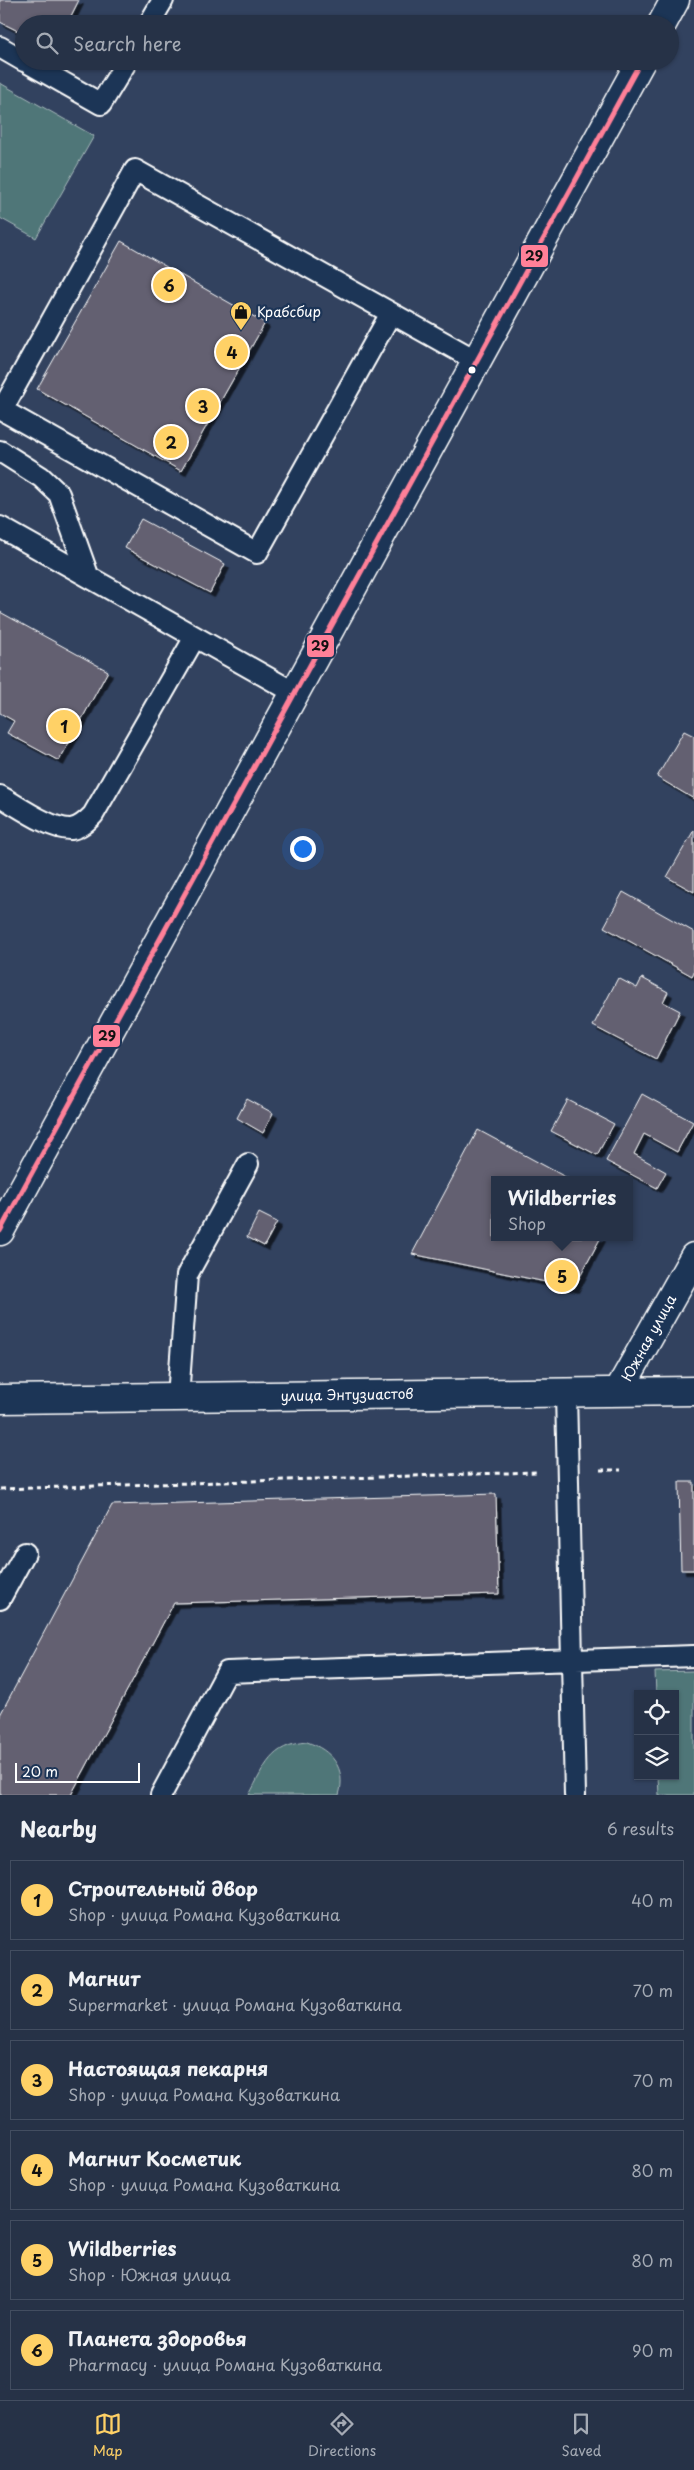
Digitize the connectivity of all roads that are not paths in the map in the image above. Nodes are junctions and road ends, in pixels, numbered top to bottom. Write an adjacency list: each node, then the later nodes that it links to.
1 (163, 0): 3 (lane)
2 (675, 0): 4 (street)
3 (155, 15)
4 (667, 15)
5 (0, 47): 6 (lane)
6 (15, 56)
7 (40, 70): 8 (lane)
8 (122, 70)
9 (636, 70): 11 (street)
10 (391, 313): 10 (lane); 11 (lane)
11 (477, 361): 16 (street)
12 (0, 451): 14 (lane)
13 (0, 527): 14 (lane)
14 (88, 575): 15 (lane)
15 (195, 637): 16 (lane); 17 (lane)
16 (295, 693): 19 (street)
17 (0, 796)
18 (248, 1164): 24 (lane)
19 (0, 1231)
20 (694, 1257): 22 (street, Южная улица)
21 (694, 1391): 22 (street, улица Энтузиастов)
22 (618, 1392): 23 (street, улица Энтузиастов)
23 (566, 1393): 24 (street, улица Энтузиастов); 29 (lane)
24 (178, 1397): 25 (street, улица Энтузиастов)
25 (0, 1399)
26 (25, 1553): 27 (lane)
27 (0, 1599)
28 (694, 1656): 29 (lane)
29 (572, 1659): 30 (lane); 31 (lane)
30 (161, 1795)
31 (575, 1795)

